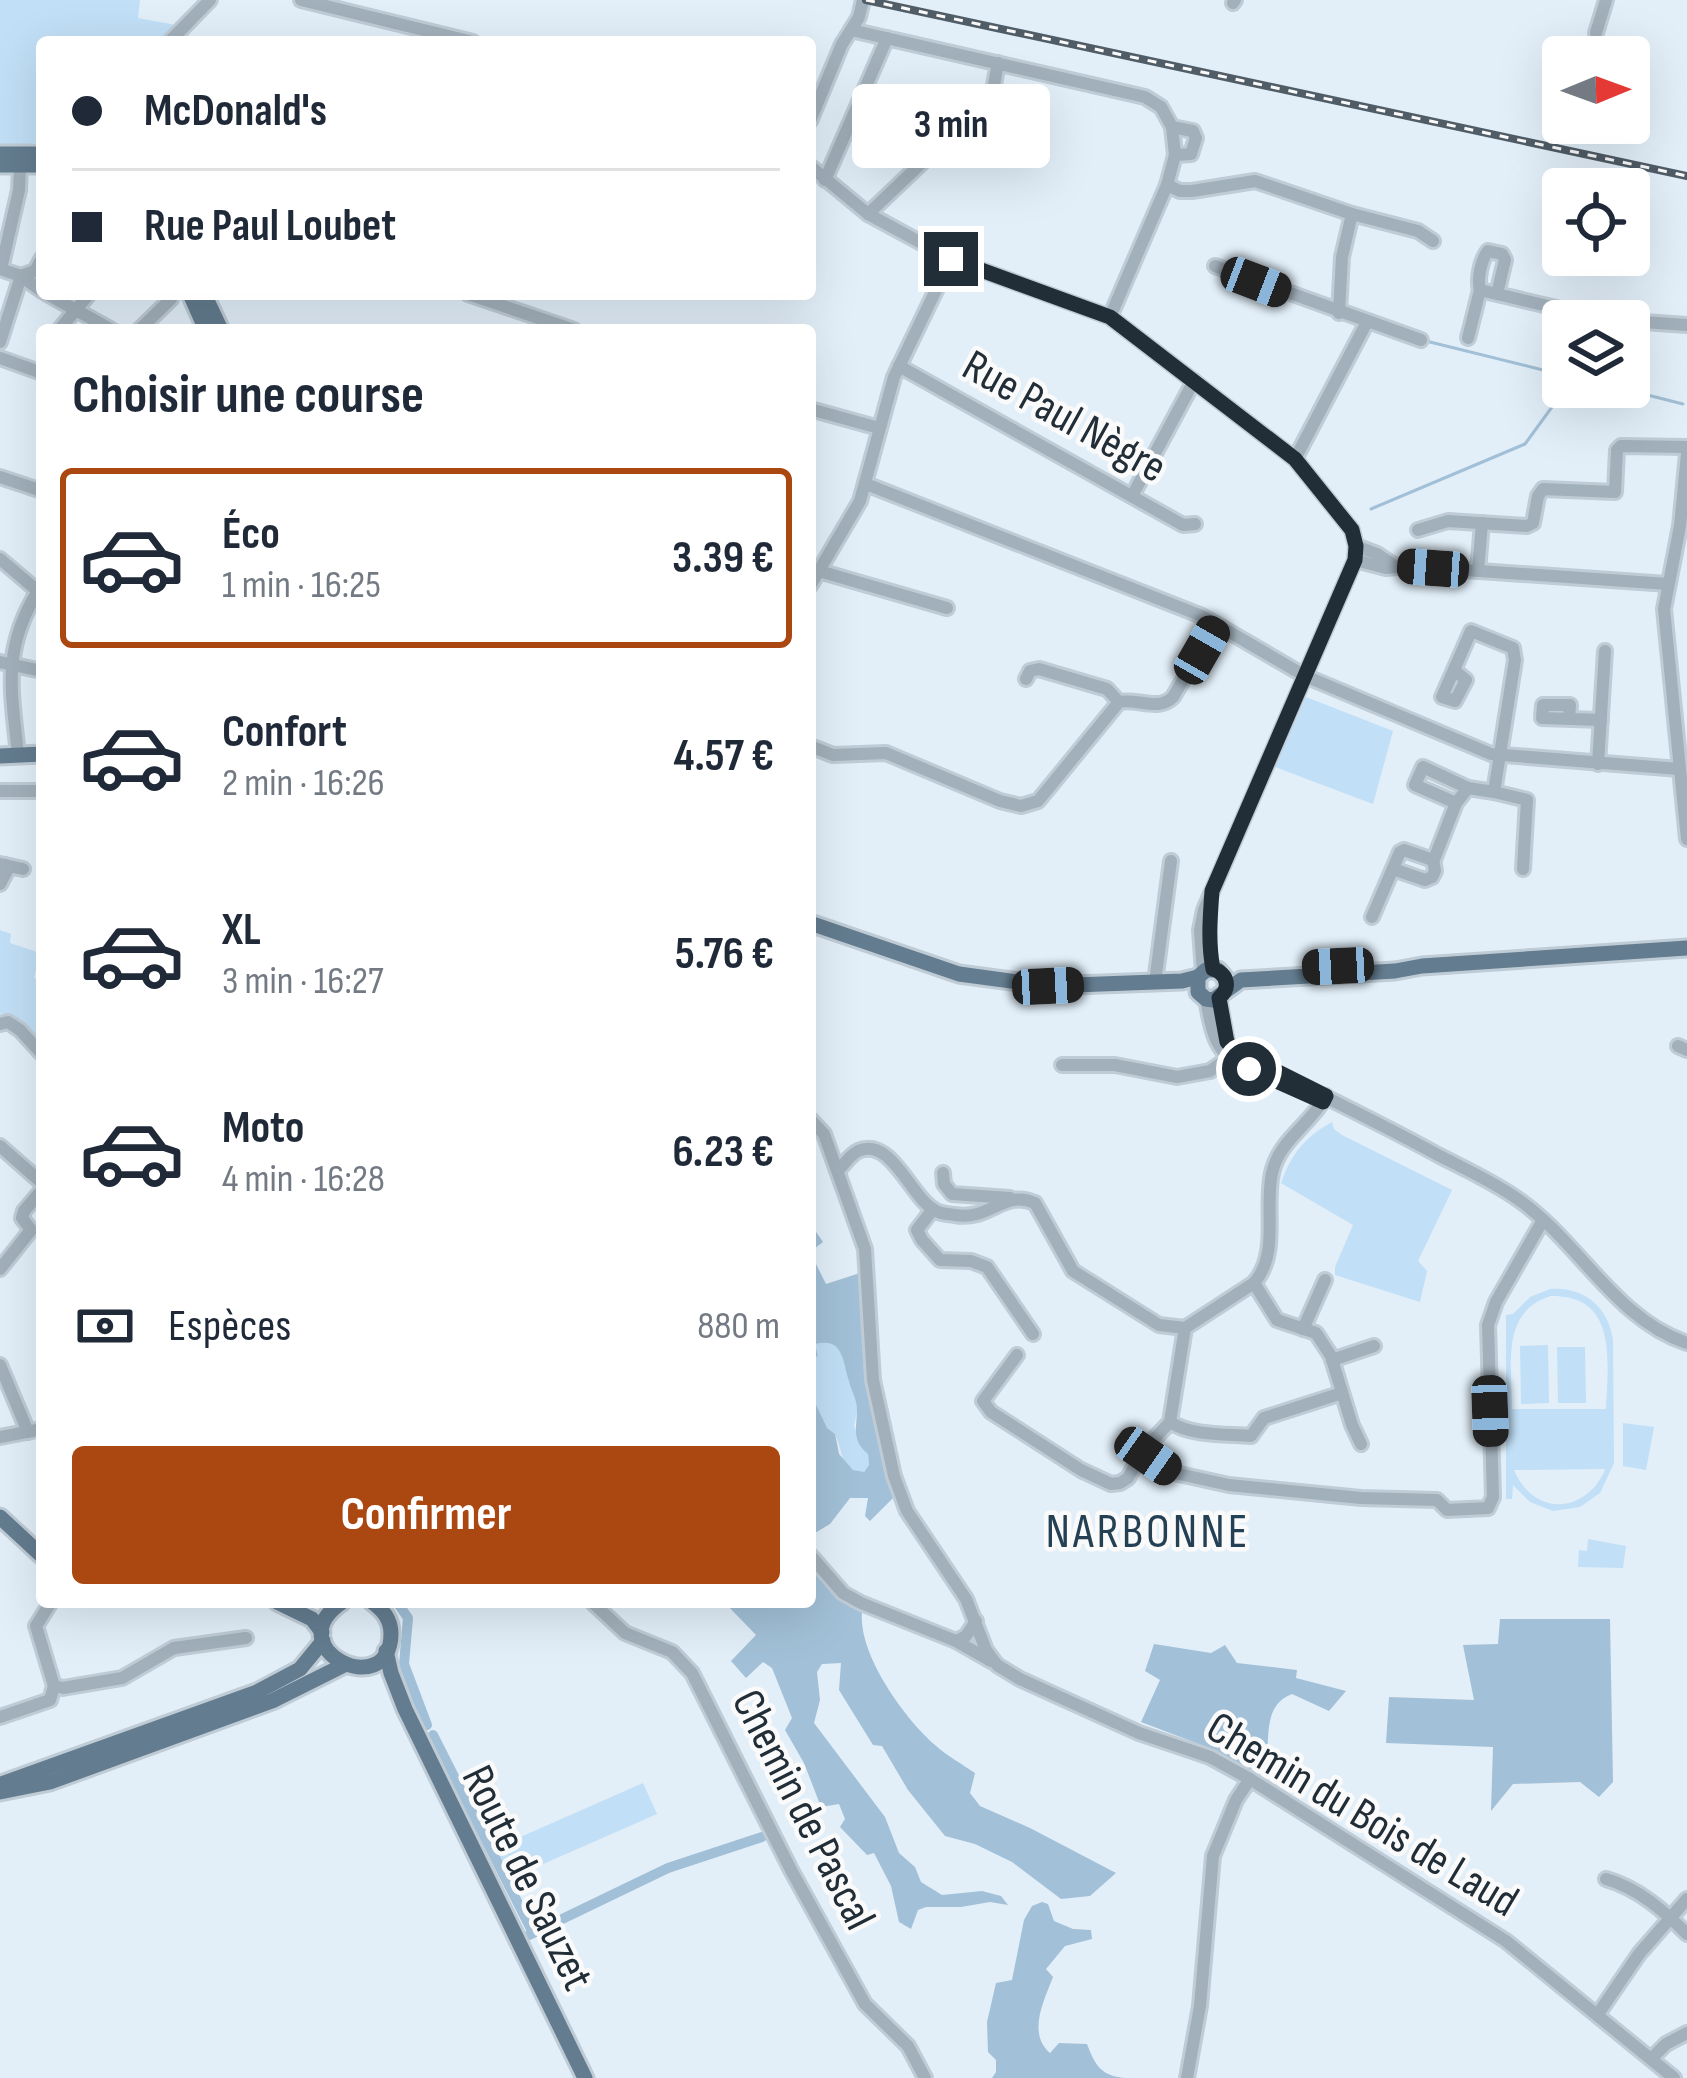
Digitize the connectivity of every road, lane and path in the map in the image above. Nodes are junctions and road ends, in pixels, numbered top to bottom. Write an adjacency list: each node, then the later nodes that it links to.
1 (210, 0): 7 (street)
2 (301, 0): 8 (street)
3 (862, 0): 5 (street)
4 (1606, 0): 6 (street)
5 (851, 30): 9 (street); 11 (street)
6 (1596, 33)
7 (175, 36)
8 (448, 36)
9 (887, 38): 10 (street); 20 (street)
10 (998, 63): 12 (street); 22 (street)
11 (816, 107)
12 (1172, 127): 15 (street); 15 (street)
13 (0, 154): 14 (main road)
14 (36, 154)
15 (1175, 155): 21 (street)
16 (0, 165): 17 (main road)
17 (20, 165): 18 (main road); 27 (street)
18 (36, 165)
19 (816, 172): 20 (street)
20 (825, 180): 22 (street)
21 (1167, 185): 23 (street); 40 (street)
22 (868, 214): 25 (street)
23 (1352, 214): 24 (street); 39 (street)
24 (1432, 241)
25 (951, 259): 40 (street); 52 (street)
26 (1215, 266): 39 (street)
27 (1, 269): 29 (street)
28 (36, 269): 29 (street)
29 (21, 276): 30 (street); 50 (street)
30 (36, 287)
31 (1480, 290): 32 (street); 32 (street); 48 (street)
32 (1497, 294): 37 (street)
33 (57, 300): 38 (street)
34 (84, 300): 38 (street)
35 (170, 300): 45 (street)
36 (511, 300): 46 (street)
37 (1542, 305)
38 (75, 310): 43 (street); 44 (street)
39 (1339, 313): 41 (street)
40 (1110, 317): 54 (street)
41 (1366, 322): 49 (street); 58 (street)
42 (1650, 322): 47 (street)
43 (64, 324)
44 (101, 324)
45 (145, 324)
46 (561, 324)
47 (1687, 325)
48 (1468, 338)
49 (1420, 340)
50 (0, 342)
51 (0, 358): 53 (street)
52 (899, 366): 56 (street); 62 (street, Rue Paul Nègre)
53 (36, 371)
54 (1194, 381): 58 (street); 62 (street)
55 (816, 411): 56 (street)
56 (879, 428): 60 (street)
57 (1687, 450): 63 (street); 65 (street)
58 (1295, 459): 67 (street)
59 (0, 477): 61 (street)
60 (866, 484): 70 (street); 76 (street)
61 (36, 489)
62 (1132, 496): 64 (street, Rue Paul Nègre)
63 (1482, 523): 66 (street); 69 (street)
64 (1195, 524)
65 (1684, 526): 72 (street)
66 (1418, 530)
67 (1355, 553): 69 (street); 81 (street)
68 (0, 559): 73 (street)
69 (1478, 571): 72 (street)
70 (819, 572): 71 (street); 75 (street)
71 (816, 577)
72 (1668, 584): 86 (street)
73 (36, 589)
74 (36, 598): 78 (street)
75 (947, 608)
76 (1216, 624): 81 (street); 83 (street)
77 (1605, 651): 85 (street)
78 (5, 662): 79 (street); 91 (street)
79 (36, 670)
80 (1454, 670): 90 (street)
81 (1305, 676): 90 (street); 111 (street)
82 (1026, 680): 83 (street)
83 (1119, 702): 87 (street)
84 (1569, 719): 85 (street)
85 (1601, 720): 92 (street)
86 (1681, 733): 93 (street)
87 (816, 748)
88 (36, 755): 91 (main road)
89 (0, 756): 91 (main road)
90 (1498, 756): 92 (street); 97 (street)
91 (18, 757)
92 (1598, 764): 93 (street)
93 (1679, 769): 99 (street)
94 (1468, 788): 97 (street); 98 (street); 98 (street)
95 (0, 791): 96 (street)
96 (36, 791)
97 (1494, 792): 105 (street)
98 (1456, 803): 100 (street)
99 (1687, 839)
100 (1433, 858): 104 (street); 104 (street)
101 (1171, 861): 110 (street)
102 (2, 865): 103 (street); 106 (street)
103 (23, 869)
104 (1393, 869): 107 (street)
105 (1523, 869)
106 (0, 884)
107 (1372, 917)
108 (816, 925): 110 (main road)
109 (1687, 948): 111 (main road)
110 (1155, 982): 111 (main road)
111 (1210, 984): 113 (street)
112 (0, 1024): 114 (street)
113 (1222, 1044): 115 (street); 117 (street); 118 (street)
114 (36, 1047)
115 (1228, 1058): 117 (street); 118 (street)
116 (1062, 1065): 117 (street)
117 (1210, 1071)
118 (1324, 1099): 129 (street); 132 (street)
119 (816, 1125): 120 (street)
120 (824, 1134): 122 (street); 123 (street)
121 (0, 1146): 125 (street)
122 (853, 1154): 123 (street); 128 (street)
123 (838, 1170): 155 (street)
124 (943, 1173): 127 (street)
125 (36, 1180)
126 (36, 1194): 130 (street)
127 (1010, 1198): 128 (street); 133 (street)
128 (932, 1209): 135 (street)
129 (1543, 1220): 136 (street); 146 (street)
130 (0, 1269)
131 (1324, 1280): 134 (street)
132 (1254, 1283): 133 (street); 134 (street)
133 (1185, 1328): 142 (street)
134 (1303, 1329): 139 (street)
135 (1033, 1334)
136 (1687, 1343)
137 (1374, 1345): 139 (street)
138 (1017, 1355): 146 (street)
139 (1332, 1360): 141 (street)
140 (0, 1365): 143 (street)
141 (1342, 1394): 142 (street); 145 (street)
142 (1170, 1422): 146 (street)
143 (35, 1431): 144 (street)
144 (0, 1437)
145 (1361, 1444)
146 (1142, 1452)
147 (0, 1517): 148 (main road)
148 (36, 1550)
149 (816, 1562): 158 (street, Chemin du Bois de Laud)
150 (48, 1608): 163 (street)
151 (289, 1608): 156 (main road)
152 (330, 1608): 156 (main road)
153 (378, 1608): 159 (main road, Route de Sauzet)
154 (598, 1608): 176 (street, Chemin de Pascal)
155 (976, 1619): 158 (street); 161 (street)
156 (323, 1636): 160 (main road); 167 (main road)
157 (247, 1638): 163 (street)
158 (956, 1641): 161 (street, Chemin du Bois de Laud)
159 (386, 1651): 162 (main road); 164 (main road, Route de Sauzet)
160 (344, 1665): 162 (main road); 167 (main road)
161 (997, 1665): 166 (street, Chemin du Bois de Laud)
162 (363, 1667): 164 (main road, Route de Sauzet)
163 (54, 1687): 165 (street)
164 (405, 1709): 175 (main road, Route de Sauzet)
165 (0, 1717)
166 (1250, 1779): 172 (street, Chemin du Bois de Laud); 177 (street)
167 (0, 1788)
168 (1606, 1879): 170 (street)
169 (1687, 1900): 170 (street)
170 (1671, 1919): 171 (street); 172 (street)
171 (1687, 1934)
172 (1598, 2014): 174 (street, Chemin du Bois de Laud)
173 (1687, 2033): 174 (street)
174 (1651, 2059): 178 (street, Chemin du Bois de Laud)
175 (585, 2078)
176 (925, 2078)
177 (1187, 2078)
178 (1674, 2078)

